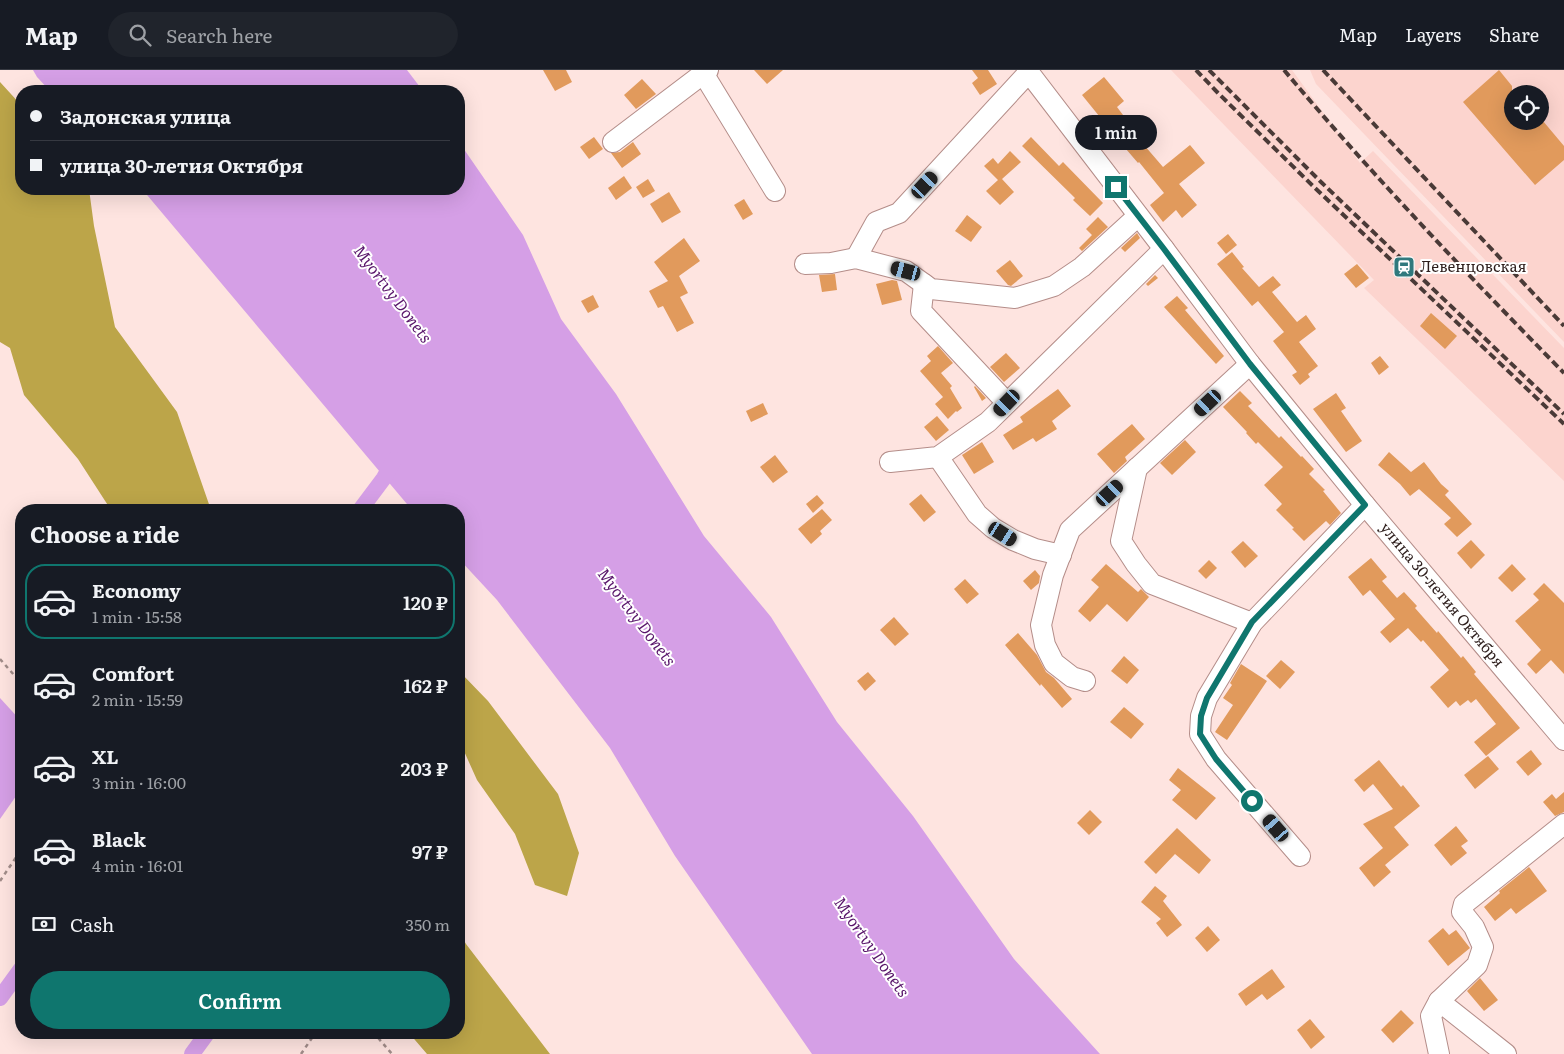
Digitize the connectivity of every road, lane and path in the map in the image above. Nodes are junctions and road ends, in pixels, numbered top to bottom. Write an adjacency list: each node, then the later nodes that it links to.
1 (684, 70): 2 (street)
2 (706, 71): 4 (street); 5 (street)
3 (1028, 71): 6 (street, улица 30-летия Октября); 8 (street)
4 (612, 142)
5 (775, 191)
6 (1138, 216): 7 (street, улица 30-летия Октября); 10 (street)
7 (1164, 249): 11 (street, улица 30-летия Октября); 12 (street)
8 (856, 258): 9 (street); 10 (street)
9 (805, 264)
10 (924, 284): 12 (street)
11 (1250, 364): 15 (street); 16 (street, улица 30-летия Октября)
12 (1007, 403): 13 (street)
13 (938, 457): 14 (street); 17 (street)
14 (890, 462)
15 (1137, 468): 17 (street); 18 (street)
16 (1365, 505): 18 (street); 22 (street, улица 30-летия Октября)
17 (1060, 556): 21 (street)
18 (1252, 622): 24 (street)
19 (0, 659): 20 (path)
20 (15, 676)
21 (1085, 681)
22 (1564, 740)
23 (1564, 824): 27 (street)
24 (1300, 856)
25 (15, 859): 26 (path)
26 (0, 881)
27 (1439, 1001): 32 (street); 33 (street)
28 (311, 1039): 30 (path)
29 (379, 1039): 31 (path)
30 (301, 1054)
31 (392, 1054)
32 (1440, 1054)
33 (1506, 1054)

